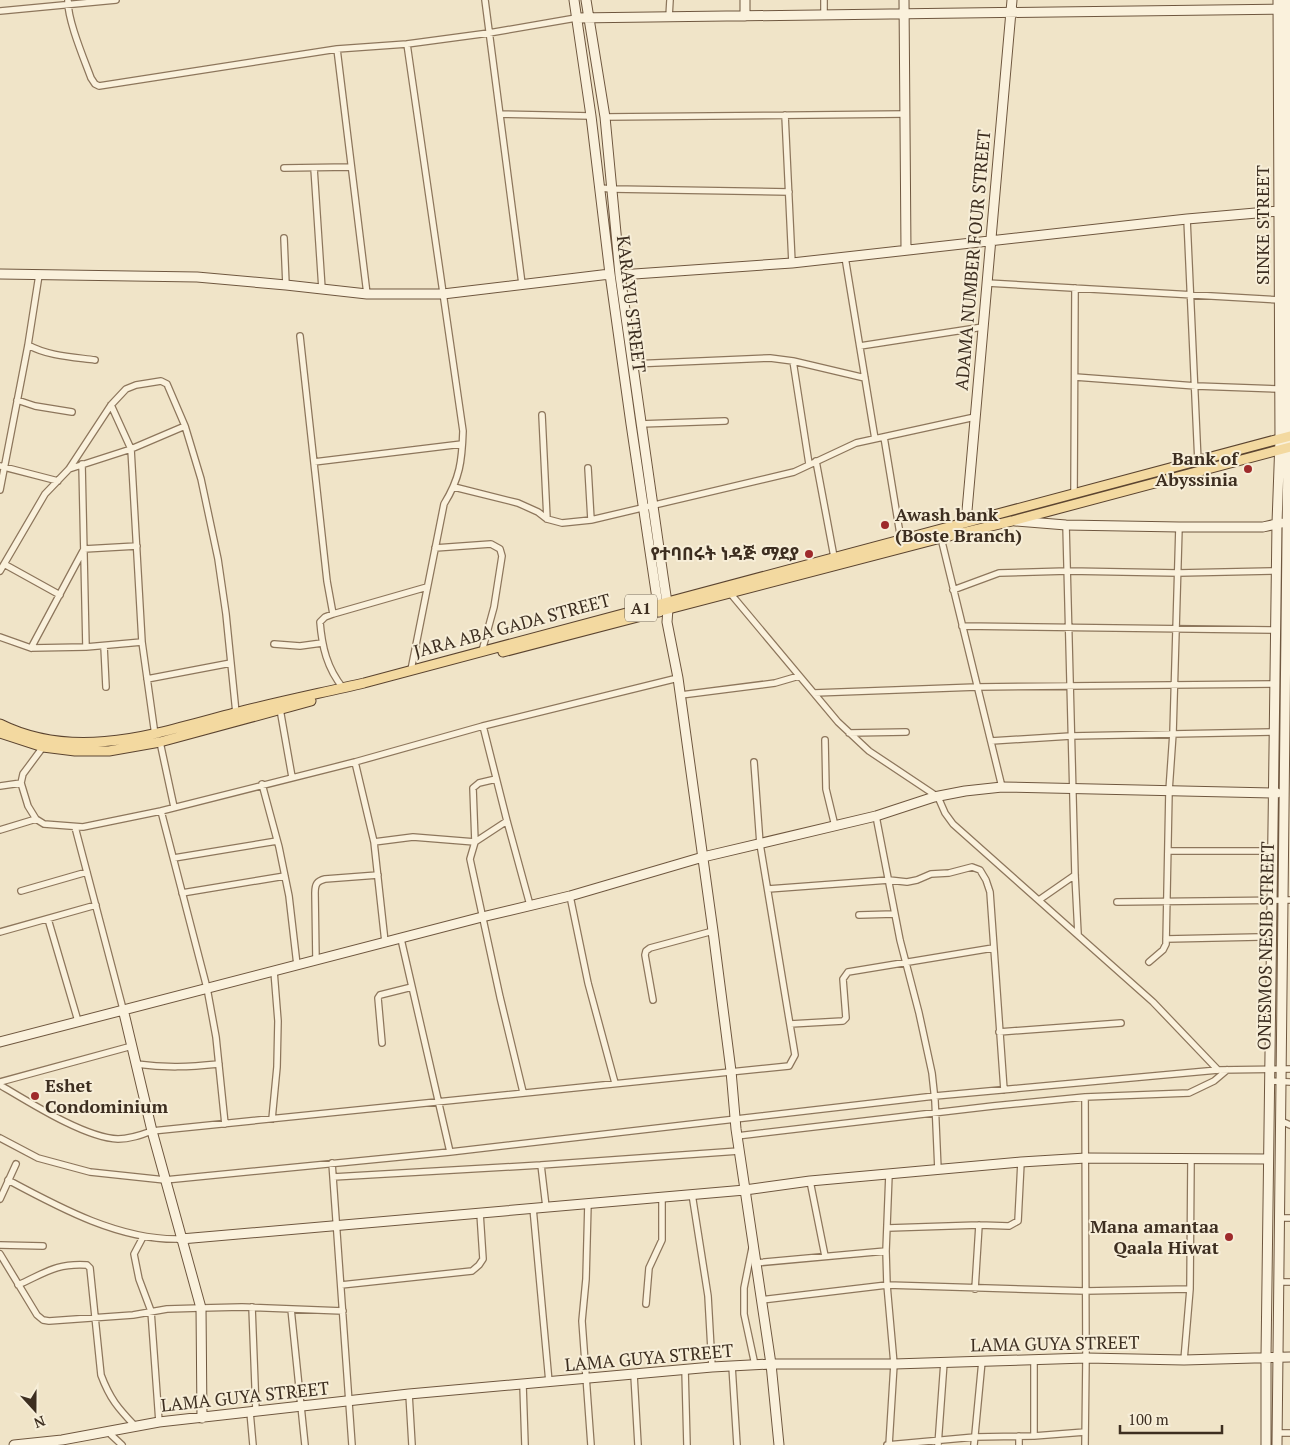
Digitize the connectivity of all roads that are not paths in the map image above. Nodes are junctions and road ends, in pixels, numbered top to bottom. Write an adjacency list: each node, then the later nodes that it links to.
1 (116, 0): 10 (street)
2 (485, 0): 20 (street)
3 (574, 0): 18 (street, KARAYU STREET)
4 (586, 0): 19 (street, KARAYU STREET)
5 (670, 0): 17 (street)
6 (745, 0): 16 (street)
7 (824, 0): 15 (street)
8 (904, 0): 14 (street)
9 (1012, 0): 13 (street, ADAMA NUMBER FOUR STREET)
10 (68, 3): 12 (street); 22 (street)
11 (1284, 5): 13 (street); 23 (street, SINKE STREET); 35 (street, SINKE STREET)
12 (0, 11)
13 (1011, 12): 14 (street); 38 (street, ADAMA NUMBER FOUR STREET)
14 (904, 14): 15 (street); 25 (street)
15 (824, 15): 16 (street)
16 (745, 16): 17 (street)
17 (669, 17): 19 (street)
18 (576, 18): 19 (street); 20 (street); 27 (street, KARAYU STREET)
19 (589, 18): 28 (street, KARAYU STREET)
20 (489, 33): 21 (street); 24 (street)
21 (407, 44): 22 (street); 51 (street)
22 (337, 49): 29 (street)
23 (1288, 99): 35 (street, SINKE STREET)
24 (501, 114): 27 (street); 46 (street)
25 (905, 114): 26 (street); 39 (street)
26 (785, 115): 28 (street); 34 (street)
27 (591, 116): 32 (street, KARAYU STREET)
28 (605, 118): 33 (street, KARAYU STREET)
29 (351, 167): 31 (street); 50 (street)
30 (284, 168): 31 (street)
31 (314, 168): 49 (street)
32 (600, 188): 33 (street); 43 (street, KARAYU STREET)
33 (612, 190): 34 (street); 43 (street, KARAYU STREET)
34 (789, 192): 41 (street)
35 (1285, 210): 36 (street); 53 (street, SINKE STREET)
36 (1187, 219): 38 (street); 52 (street)
37 (284, 238): 47 (street)
38 (991, 240): 39 (street); 45 (street, ADAMA NUMBER FOUR STREET)
39 (906, 250): 40 (street)
40 (845, 258): 41 (street); 57 (street)
41 (792, 263): 43 (street)
42 (0, 274): 44 (street)
43 (615, 274): 46 (street); 60 (street, KARAYU STREET); 71 (street, KARAYU STREET)
44 (39, 275): 47 (street); 56 (street)
45 (987, 282): 48 (street); 54 (street, ADAMA NUMBER FOUR STREET)
46 (522, 284): 51 (street)
47 (286, 285): 49 (street)
48 (1075, 288): 52 (street); 61 (street)
49 (322, 289): 50 (street)
50 (366, 294): 51 (street)
51 (443, 294): 76 (street)
52 (1191, 295): 53 (street); 63 (street)
53 (1285, 301): 64 (street, SINKE STREET); 75 (street, SINKE STREET)
54 (983, 327): 57 (street); 69 (street, ADAMA NUMBER FOUR STREET)
55 (300, 336): 79 (street)
56 (28, 344): 58 (street); 65 (street)
57 (860, 346): 62 (street)
58 (95, 360)
59 (793, 360): 60 (street); 62 (street); 82 (street)
60 (632, 364): 71 (street, KARAYU STREET)
61 (1075, 377): 63 (street); 90 (street)
62 (865, 378): 74 (street)
63 (1196, 386): 64 (street); 80 (street)
64 (1279, 389): 75 (street, SINKE STREET)
65 (17, 400): 67 (street); 83 (street)
66 (111, 405): 72 (street); 77 (street); 85 (street)
67 (72, 412)
68 (542, 415): 93 (street)
69 (975, 417): 73 (street); 96 (street, ADAMA NUMBER FOUR STREET)
70 (725, 421): 71 (street)
71 (635, 424): 91 (street, KARAYU STREET); 92 (street, KARAYU STREET)
72 (184, 426): 77 (street); 135 (street)
73 (884, 437): 74 (street); 105 (street)
74 (875, 439): 78 (street)
75 (1286, 443): 80 (main road, JARA ABA GADA STREET / A1); 86 (street, ONESMOS NESIB STREET); 95 (main road, JARA ABA GADA STREET / A1); 97 (street, ONESMOS NESIB STREET)
76 (462, 444): 79 (street); 88 (street)
77 (131, 449): 81 (street); 106 (street)
78 (816, 461): 82 (street); 109 (street)
79 (314, 462): 121 (street)
80 (1198, 462): 90 (main road, JARA ABA GADA STREET / A1)
81 (82, 464): 85 (street); 108 (street)
82 (809, 464): 91 (street)
83 (2, 466): 87 (street); 89 (street)
84 (588, 468): 94 (street)
85 (70, 469): 87 (street)
86 (1289, 471): 98 (street, ONESMOS NESIB STREET)
87 (58, 481): 110 (street)
88 (454, 487): 93 (street); 107 (street)
89 (0, 490)
90 (1074, 494): 96 (main road, JARA ABA GADA STREET / A1)
91 (653, 505): 92 (street); 120 (street, KARAYU STREET)
92 (643, 507): 94 (street); 120 (street, KARAYU STREET)
93 (547, 519): 94 (street)
94 (591, 520)
95 (1012, 521): 99 (street); 104 (main road, JARA ABA GADA STREET / A1)
96 (966, 522): 105 (main road, JARA ABA GADA STREET / A1)
97 (1277, 523): 98 (street); 101 (street); 102 (street, ONESMOS NESIB STREET)
98 (1288, 523): 103 (street, ONESMOS NESIB STREET)
99 (1066, 525): 100 (street); 113 (street)
100 (1179, 527): 101 (street); 115 (street)
101 (1263, 527): 102 (street)
102 (1277, 532): 103 (street); 114 (street, ONESMOS NESIB STREET)
103 (1288, 533): 111 (street, ONESMOS NESIB STREET)
104 (941, 538): 117 (street); 118 (main road, JARA ABA GADA STREET / A1)
105 (901, 540): 109 (main road, JARA ABA GADA STREET / A1)
106 (136, 546): 108 (street); 128 (street)
107 (435, 548): 116 (street); 134 (street)
108 (84, 549): 119 (street); 132 (street)
109 (834, 557): 120 (main road, JARA ABA GADA STREET / A1)
110 (4, 564): 112 (street); 119 (street)
111 (1288, 569): 126 (street, ONESMOS NESIB STREET)
112 (0, 571)
113 (1068, 571): 115 (street); 117 (street); 123 (street)
114 (1276, 571): 115 (street); 125 (street, ONESMOS NESIB STREET)
115 (1178, 573): 124 (street)
116 (427, 587): 121 (street); 136 (street)
117 (953, 590): 122 (street)
118 (730, 593): 120 (main road, JARA ABA GADA STREET / A1); 137 (street)
119 (60, 594): 133 (street)
120 (663, 607): 134 (main road, JARA ABA GADA STREET / A1); 138 (street); 149 (main road, JARA ABA GADA STREET / A1)
121 (333, 614): 129 (street)
122 (962, 626): 123 (street); 145 (street)
123 (1069, 628): 124 (street); 143 (street)
124 (1176, 628): 125 (street); 142 (street)
125 (1275, 630): 140 (street, ONESMOS NESIB STREET)
126 (1288, 630): 141 (street, ONESMOS NESIB STREET)
127 (0, 637): 133 (street)
128 (142, 642): 131 (street); 139 (street)
129 (322, 643): 130 (street); 146 (street)
130 (274, 644)
131 (104, 646): 132 (street); 144 (street)
132 (86, 647): 133 (street)
133 (31, 648)
134 (482, 651): 136 (main road, JARA ABA GADA STREET / A1)
135 (231, 663): 139 (street); 150 (street)
136 (411, 670): 146 (main road, JARA ABA GADA STREET / A1)
137 (799, 676): 147 (street); 148 (street)
138 (678, 678): 148 (street); 152 (street)
139 (147, 679): 160 (street)
140 (1275, 684): 142 (street); 154 (street, ONESMOS NESIB STREET)
141 (1288, 684): 155 (street, ONESMOS NESIB STREET)
142 (1174, 685): 143 (street); 158 (street)
143 (1070, 686): 145 (street); 159 (street)
144 (106, 687)
145 (977, 687): 147 (street); 162 (street)
146 (343, 688): 150 (main road, JARA ABA GADA STREET / A1)
147 (814, 693): 157 (street)
148 (681, 695): 192 (street)
149 (280, 709): 160 (main road, JARA ABA GADA STREET / A1); 166 (street)
150 (236, 713): 160 (main road, JARA ABA GADA STREET / A1)
151 (0, 724): 160 (main road, JARA ABA GADA STREET / A1)
152 (483, 726): 164 (street); 167 (street)
153 (906, 732): 157 (street)
154 (1274, 732): 158 (street); 175 (street, ONESMOS NESIB STREET)
155 (1287, 732): 174 (street, ONESMOS NESIB STREET)
156 (0, 733): 163 (main road, JARA ABA GADA STREET / A1)
157 (849, 733): 176 (street)
158 (1173, 733): 159 (street); 173 (street)
159 (1071, 736): 162 (street); 172 (street)
160 (157, 738): 163 (main road, JARA ABA GADA STREET / A1); 177 (street)
161 (825, 740): 182 (street)
162 (991, 741): 171 (street)
163 (43, 747): 168 (street)
164 (355, 762): 166 (street); 186 (street)
165 (754, 762): 188 (street)
166 (292, 777): 169 (street)
167 (496, 779): 181 (street); 187 (street)
168 (21, 783): 170 (street); 180 (street)
169 (262, 784): 177 (street); 185 (street)
170 (0, 786)
171 (1002, 787): 172 (street); 176 (street)
172 (1072, 789): 173 (street); 196 (street)
173 (1169, 791): 175 (street); 190 (street)
174 (1287, 792): 175 (street); 189 (street, ONESMOS NESIB STREET)
175 (1273, 793): 191 (street, ONESMOS NESIB STREET)
176 (936, 797): 179 (street); 203 (street)
177 (174, 807): 178 (street)
178 (161, 811): 183 (street); 193 (street)
179 (876, 816): 182 (street); 198 (street)
180 (36, 819): 183 (street); 184 (street)
181 (506, 821): 187 (street); 209 (street)
182 (835, 826): 188 (street)
183 (75, 827): 194 (street)
184 (0, 830)
185 (277, 840): 193 (street); 197 (street)
186 (374, 842): 187 (street); 195 (street)
187 (475, 842): 212 (street)
188 (760, 844): 192 (street); 199 (street)
189 (1287, 848): 205 (street, ONESMOS NESIB STREET)
190 (1169, 851): 191 (street); 206 (street)
191 (1272, 851): 204 (street, ONESMOS NESIB STREET)
192 (703, 857): 202 (street); 214 (street)
193 (174, 858): 201 (street)
194 (87, 872): 200 (street); 208 (street)
195 (378, 875): 220 (street); 222 (street)
196 (1074, 875): 203 (street); 216 (street)
197 (285, 876): 201 (street); 225 (street)
198 (889, 880): 199 (street); 210 (street); 221 (street)
199 (768, 889): 233 (street)
200 (21, 891)
201 (182, 893): 228 (street)
202 (570, 896): 209 (street); 248 (street)
203 (1039, 900): 216 (street)
204 (1272, 900): 205 (street); 206 (street); 240 (street, ONESMOS NESIB STREET)
205 (1286, 900): 241 (street, ONESMOS NESIB STREET)
206 (1167, 901): 207 (street); 219 (street)
207 (1117, 902)
208 (96, 905): 213 (street); 230 (street)
209 (530, 905): 212 (street)
210 (895, 914): 211 (street); 223 (street)
211 (859, 915)
212 (482, 917): 218 (street); 250 (street)
213 (48, 919): 215 (street); 231 (street)
214 (713, 931): 229 (street); 242 (street)
215 (0, 932)
216 (1078, 934): 243 (street)
217 (1258, 937): 219 (street)
218 (400, 939): 220 (street); 227 (street)
219 (1166, 939): 224 (street)
220 (385, 942): 222 (street)
221 (993, 948): 223 (street); 234 (street)
222 (316, 960): 225 (street)
223 (906, 962): 233 (street); 251 (street)
224 (1149, 962)
225 (297, 965): 226 (street)
226 (274, 970): 228 (street); 255 (street)
227 (412, 987): 236 (street); 253 (street)
228 (207, 988): 230 (street); 239 (street)
229 (653, 1000)
230 (123, 1009): 231 (street); 237 (street)
231 (78, 1021): 235 (street)
232 (1121, 1023): 234 (street)
233 (790, 1024): 242 (street)
234 (1000, 1032): 249 (street)
235 (0, 1042)
236 (382, 1043)
237 (132, 1046): 238 (street); 247 (street)
238 (136, 1064): 239 (street); 260 (street)
239 (219, 1064): 258 (street)
240 (1270, 1068): 241 (street); 244 (street); 245 (street, ONESMOS NESIB STREET)
241 (1286, 1069): 246 (street, ONESMOS NESIB STREET)
242 (731, 1070): 248 (street); 256 (street)
243 (1218, 1070): 244 (street); 249 (street)
244 (1227, 1070): 252 (street)
245 (1269, 1081): 246 (street); 267 (street, ONESMOS NESIB STREET)
246 (1285, 1082): 257 (street, ONESMOS NESIB STREET)
247 (0, 1083): 260 (street)
248 (616, 1083): 250 (street)
249 (1004, 1090): 251 (street)
250 (523, 1092): 253 (street)
251 (935, 1096): 254 (street); 256 (street)
252 (1085, 1098): 254 (street); 265 (street)
253 (439, 1101): 255 (street); 264 (street)
254 (936, 1112): 261 (street); 272 (street)
255 (272, 1119): 258 (street)
256 (735, 1120): 261 (street); 264 (street)
257 (1280, 1121): 259 (street); 286 (street, ONESMOS NESIB STREET)
258 (225, 1124): 260 (street)
259 (1290, 1125)
260 (152, 1131): 276 (street)
261 (737, 1136): 263 (street)
262 (0, 1138): 276 (street)
263 (739, 1151): 271 (street); 278 (street)
264 (450, 1152): 270 (street)
265 (1086, 1158): 266 (street); 268 (street); 307 (street)
266 (1191, 1159): 267 (street); 306 (street)
267 (1268, 1159): 316 (street, ONESMOS NESIB STREET)
268 (1021, 1162): 272 (street); 288 (street)
269 (16, 1164): 275 (street)
270 (332, 1164): 274 (street); 276 (street)
271 (541, 1165): 274 (street); 283 (street)
272 (938, 1170): 273 (street)
273 (890, 1174): 277 (street); 290 (street)
274 (333, 1177): 289 (street)
275 (8, 1180): 281 (street); 291 (street)
276 (165, 1180): 292 (street)
277 (810, 1181): 278 (street); 298 (street)
278 (745, 1190): 279 (street); 293 (street)
279 (692, 1194): 280 (street); 328 (street)
280 (662, 1197): 282 (street); 309 (street)
281 (0, 1200)
282 (588, 1203): 283 (street); 331 (street)
283 (546, 1207): 284 (street)
284 (533, 1208): 285 (street); 332 (street)
285 (480, 1213): 289 (street); 303 (street)
286 (1279, 1218): 287 (street); 300 (street, ONESMOS NESIB STREET)
287 (1290, 1218)
288 (979, 1225): 290 (street); 305 (street)
289 (337, 1226): 292 (street); 303 (street)
290 (888, 1228): 296 (street)
291 (143, 1237): 292 (street); 313 (street)
292 (181, 1239): 311 (street)
293 (753, 1244): 299 (street); 326 (street)
294 (0, 1245): 295 (street)
295 (43, 1246)
296 (886, 1251): 298 (street); 304 (street)
297 (0, 1254): 302 (street)
298 (825, 1256): 299 (street)
299 (755, 1263): 308 (street)
300 (1279, 1282): 301 (street); 317 (street, ONESMOS NESIB STREET)
301 (1290, 1282)
302 (18, 1285): 315 (street); 315 (street)
303 (341, 1285): 314 (street)
304 (887, 1285): 305 (street); 308 (street); 325 (street)
305 (975, 1289): 307 (street)
306 (1190, 1289): 307 (street); 321 (street)
307 (1085, 1291): 319 (street)
308 (761, 1300): 324 (street)
309 (646, 1304)
310 (252, 1307): 311 (street); 312 (street); 337 (street)
311 (201, 1308): 313 (street); 338 (street)
312 (291, 1309): 314 (street); 336 (street)
313 (151, 1311): 315 (street); 339 (street)
314 (342, 1311): 335 (street)
315 (95, 1318): 340 (street)
316 (1266, 1357): 317 (street, LAMA GUYA STREET); 321 (street, LAMA GUYA STREET); 366 (street, ONESMOS NESIB STREET)
317 (1278, 1357): 318 (street, LAMA GUYA STREET); 343 (street, ONESMOS NESIB STREET)
318 (1290, 1357)
319 (1086, 1358): 320 (street, LAMA GUYA STREET); 321 (street, LAMA GUYA STREET); 342 (street)
320 (1034, 1360): 322 (street, LAMA GUYA STREET); 346 (street)
321 (1184, 1360)
322 (982, 1361): 323 (street, LAMA GUYA STREET); 347 (street)
323 (944, 1362): 325 (street, LAMA GUYA STREET); 349 (street)
324 (771, 1364): 325 (street, LAMA GUYA STREET); 326 (street, LAMA GUYA STREET); 361 (street)
325 (894, 1364): 362 (street)
326 (755, 1365): 327 (street, LAMA GUYA STREET)
327 (732, 1366): 328 (street, LAMA GUYA STREET); 360 (street)
328 (712, 1367): 329 (street, LAMA GUYA STREET)
329 (685, 1369): 330 (street, LAMA GUYA STREET); 359 (street)
330 (634, 1375): 331 (street, LAMA GUYA STREET); 358 (street)
331 (586, 1379): 332 (street, LAMA GUYA STREET); 357 (street)
332 (549, 1382): 333 (street, LAMA GUYA STREET)
333 (523, 1385): 334 (street, LAMA GUYA STREET); 356 (street)
334 (409, 1394): 335 (street, LAMA GUYA STREET); 355 (street)
335 (349, 1401): 336 (street, LAMA GUYA STREET); 354 (street)
336 (301, 1407): 337 (street, LAMA GUYA STREET); 353 (street)
337 (253, 1412): 338 (street, LAMA GUYA STREET); 352 (street)
338 (202, 1418): 339 (street, LAMA GUYA STREET)
339 (159, 1422): 340 (street, LAMA GUYA STREET)
340 (135, 1426): 341 (street, LAMA GUYA STREET)
341 (107, 1431): 348 (street, LAMA GUYA STREET); 351 (street)
342 (1085, 1432): 346 (street); 365 (street)
343 (1277, 1433): 344 (street); 367 (street, ONESMOS NESIB STREET)
344 (1290, 1433)
345 (1019, 1436): 346 (street); 347 (street); 364 (street)
346 (1034, 1436)
347 (975, 1438): 349 (street); 363 (street)
348 (64, 1442): 350 (street, LAMA GUYA STREET)
349 (939, 1442): 362 (street)
350 (14, 1445)
351 (122, 1445)
352 (252, 1445)
353 (304, 1445)
354 (352, 1445)
355 (412, 1445)
356 (525, 1445)
357 (591, 1445)
358 (638, 1445)
359 (687, 1445)
360 (737, 1445)
361 (779, 1445)
362 (888, 1445)
363 (974, 1445)
364 (1019, 1445)
365 (1085, 1445)
366 (1266, 1445)
367 (1277, 1445)

